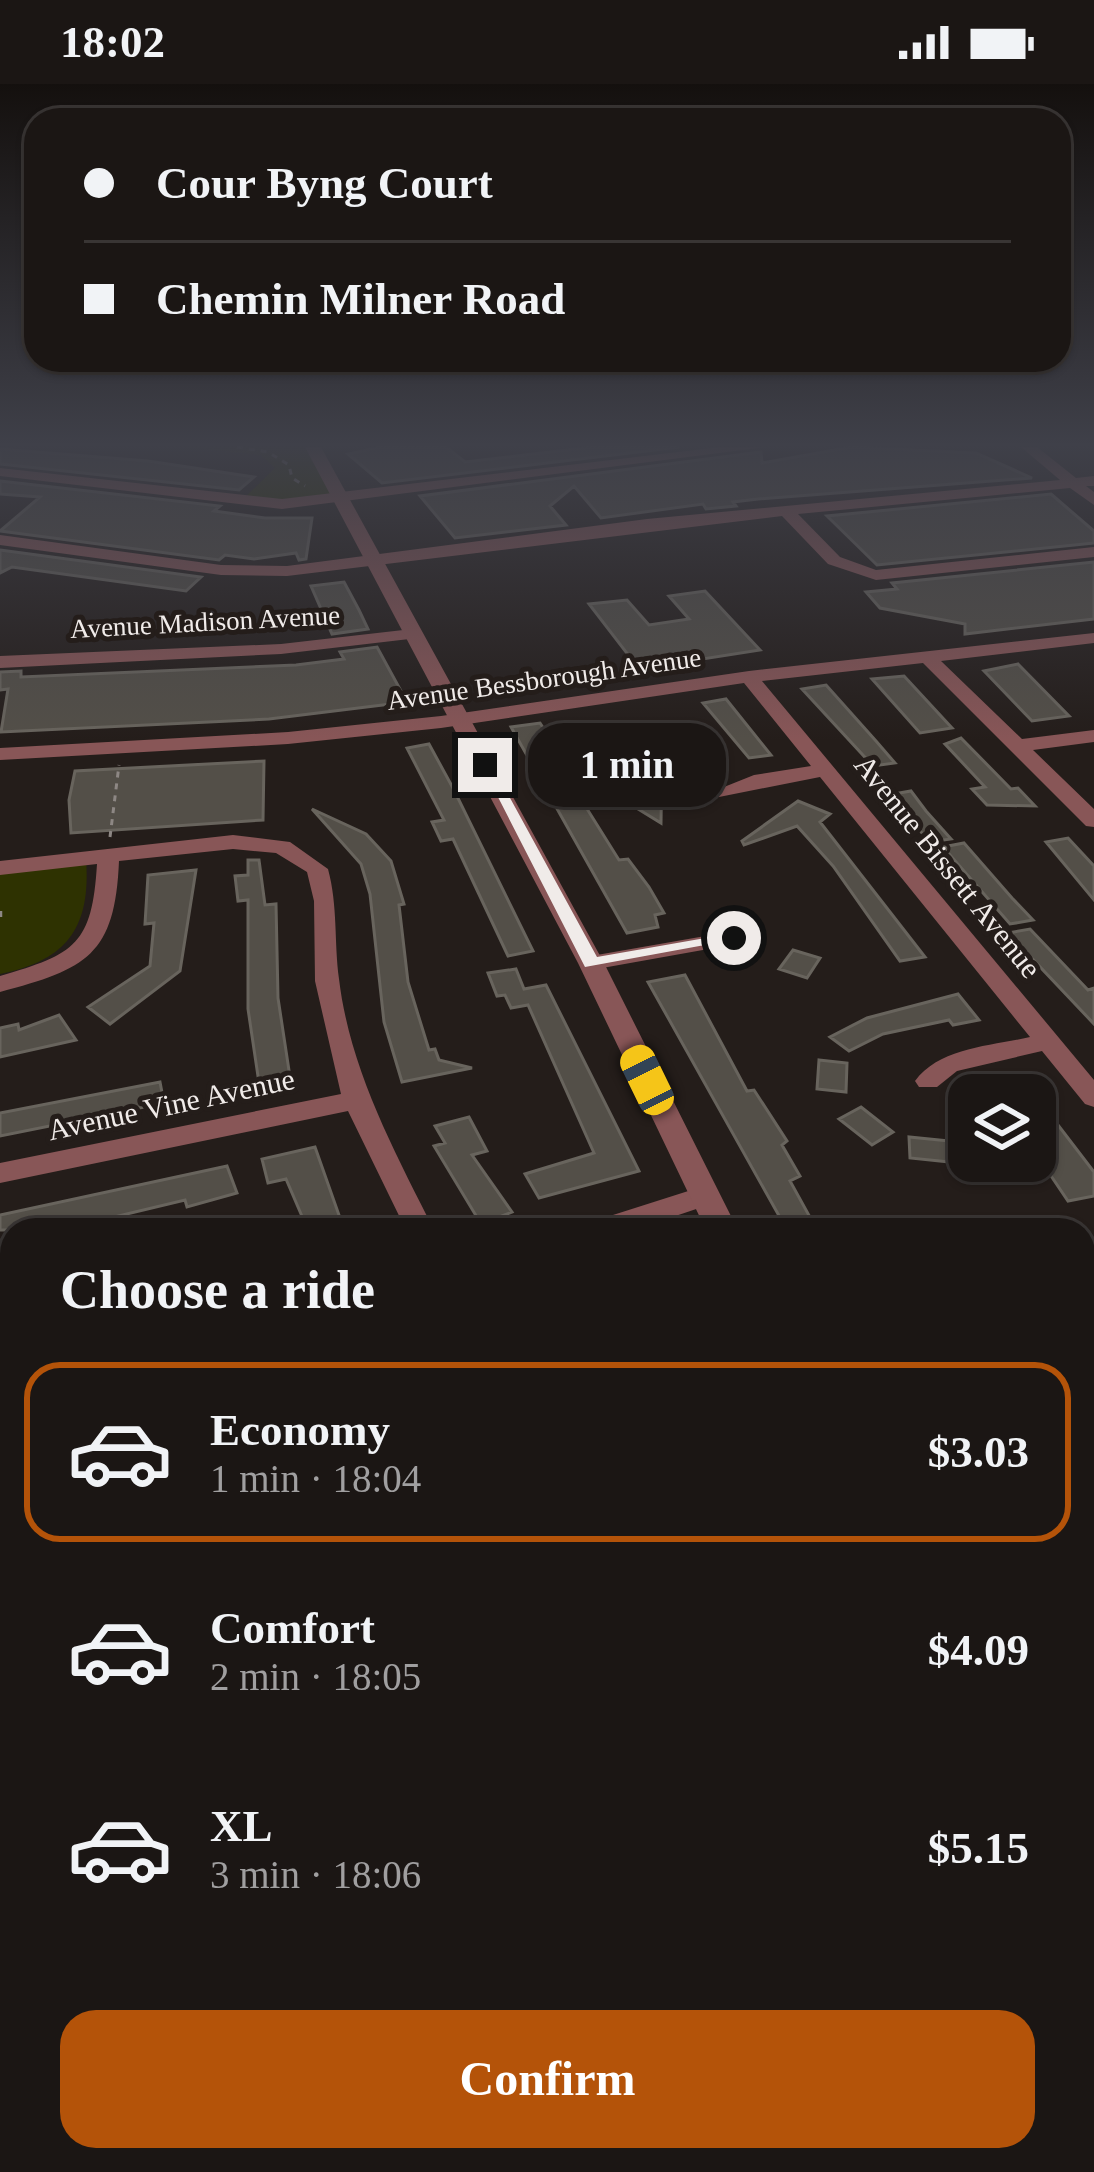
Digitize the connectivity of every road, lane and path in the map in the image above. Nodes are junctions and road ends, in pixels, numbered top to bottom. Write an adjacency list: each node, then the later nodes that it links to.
1 (33, 544): 6 (street)
2 (364, 544): 6 (street)
3 (507, 544): 6 (street)
4 (816, 544): 5 (street)
5 (1094, 552)
6 (373, 561): 7 (street)
7 (412, 634): 10 (street, Avenue Madison Avenue); 12 (street)
8 (1094, 638): 9 (street, Avenue Bessborough Avenue)
9 (927, 657): 11 (street, Avenue Bessborough Avenue); 14 (street)
10 (0, 662)
11 (749, 677): 12 (street, Avenue Bessborough Avenue); 17 (street, Avenue Bissett Avenue)
12 (461, 720): 15 (street, Avenue Bessborough Avenue); 23 (street)
13 (1094, 736): 14 (street)
14 (1018, 746): 19 (street)
15 (0, 754)
16 (122, 755): 20 (path)
17 (826, 770): 18 (street); 25 (street, Avenue Bissett Avenue)
18 (726, 793)
19 (1094, 821)
20 (110, 849): 21 (street); 24 (street); 28 (street)
21 (0, 868)
22 (734, 938): 23 (street)
23 (591, 963): 30 (street)
24 (0, 983)
25 (1047, 1042): 26 (street); 27 (street, Avenue Bissett Avenue)
26 (928, 1081)
27 (1094, 1098)
28 (356, 1100): 29 (street, Avenue Vine Avenue); 31 (street)
29 (0, 1173)
30 (704, 1196): 32 (street); 33 (street)
31 (414, 1218)
32 (637, 1218)
33 (716, 1218)

